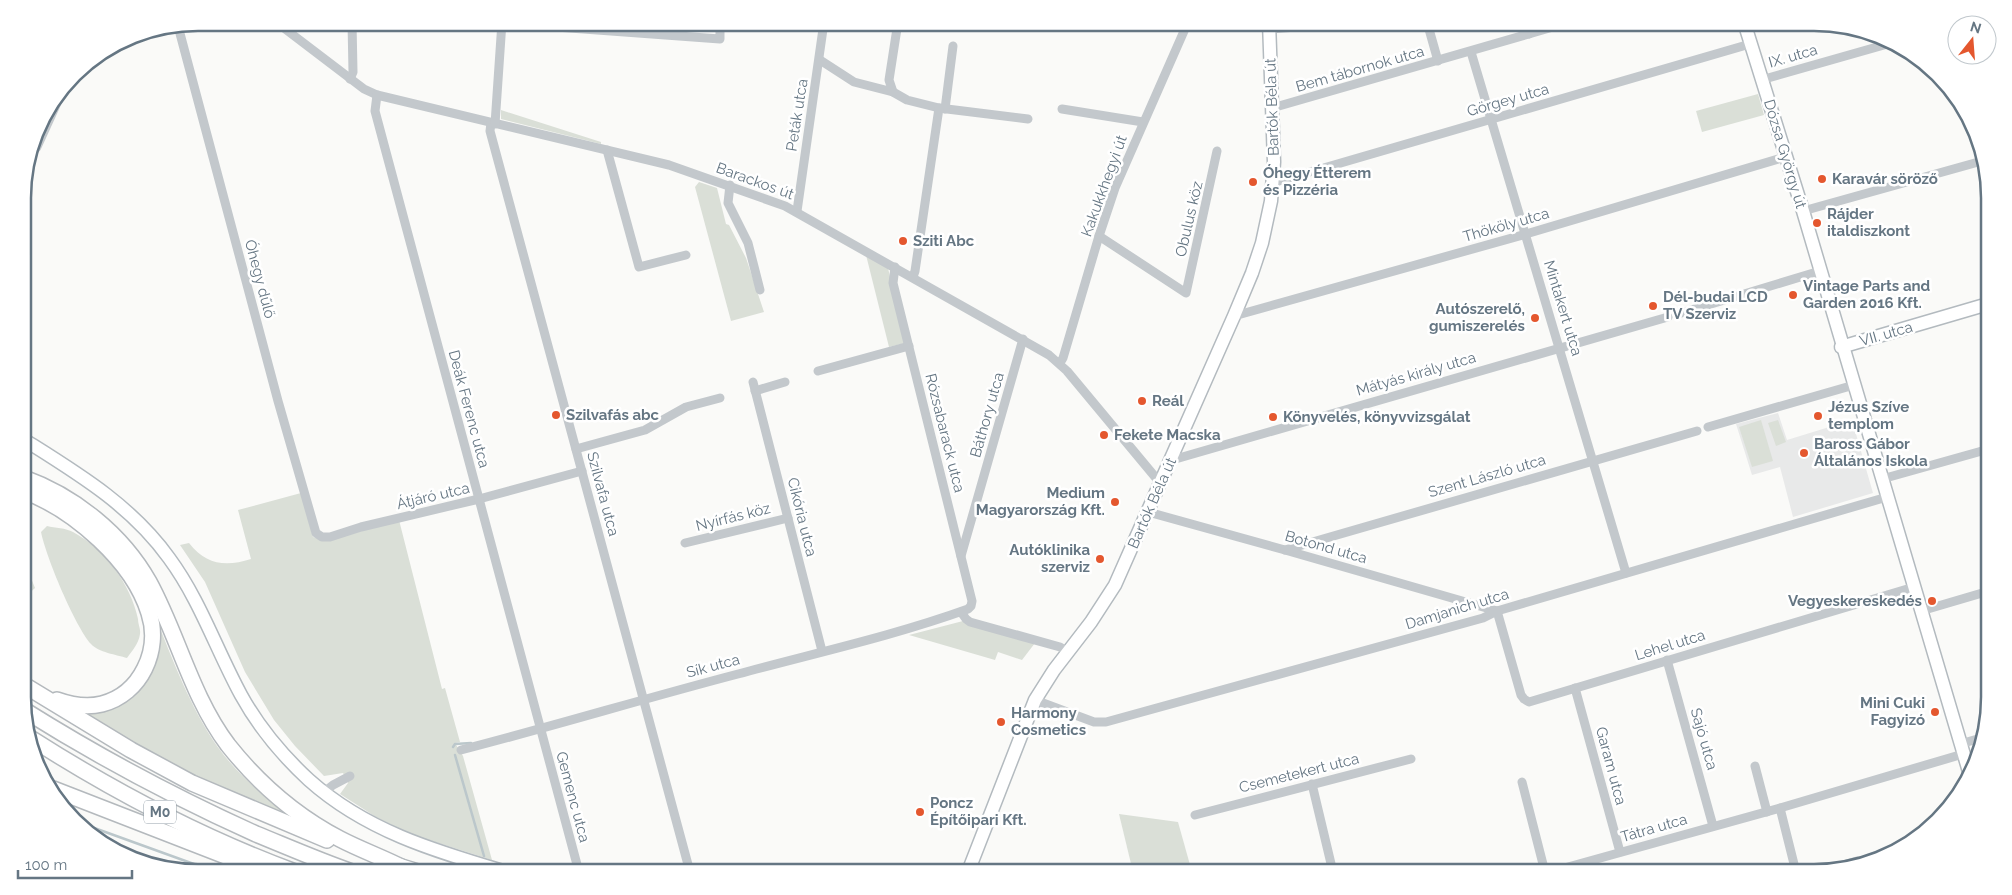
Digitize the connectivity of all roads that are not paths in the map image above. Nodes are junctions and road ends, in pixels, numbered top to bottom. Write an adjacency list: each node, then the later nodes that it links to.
1 (1184, 31): 30 (street, Kakukkhegyi út)
2 (1269, 31): 25 (street, Bartók Béla út)
3 (1430, 31): 20 (street)
4 (1539, 31): 14 (street, Bem tábornok utca)
5 (1746, 31): 15 (street, Dózsa György út)
6 (289, 32): 21 (street, Barackos út)
7 (352, 32): 21 (street)
8 (501, 32): 31 (street, Szilvafa utca)
9 (621, 32): 10 (street)
10 (720, 32)
11 (823, 32): 19 (street, Peták utca)
12 (897, 32): 23 (street)
13 (180, 33): 76 (street, Óhegy dűlő)
14 (1529, 34): 18 (street, Bem tábornok utca)
15 (1750, 44): 22 (street, Dózsa György út); 29 (street, Görgey utca)
16 (953, 46): 26 (street)
17 (1881, 46): 22 (street, IX. utca)
18 (1471, 52): 20 (street, Bem tábornok utca); 29 (street, Mintakert utca)
19 (820, 60): 23 (street); 38 (street, Peták utca)
20 (1438, 61): 25 (street, Bem tábornok utca)
21 (350, 79): 24 (street, Barackos út)
22 (1761, 80): 34 (street, Dózsa György út)
23 (893, 92): 26 (street)
24 (377, 95): 31 (street, Barackos út); 73 (street, Deák Ferenc utca)
25 (1272, 108): 36 (street, Bartók Béla út)
26 (942, 109): 28 (street); 45 (street)
27 (1062, 109): 30 (street)
28 (1028, 119)
29 (1492, 119): 36 (street, Görgey utca); 40 (street, Mintakert utca)
30 (1143, 122): 41 (street, Kakukkhegyi út)
31 (493, 123): 32 (street, Barackos út); 63 (street, Szilvafa utca)
32 (608, 150): 37 (street, Barackos út); 42 (street)
33 (1217, 151): 41 (street, Obulus köz)
34 (1785, 157): 39 (street, Dózsa György út); 40 (street, Thököly utca)
35 (1976, 163): 39 (street)
36 (1272, 183): 49 (street, Bartók Béla út)
37 (730, 185): 38 (street, Barackos út); 46 (street)
38 (796, 211): 43 (street, Barackos út)
39 (1802, 211): 44 (street, Dózsa György út)
40 (1526, 234): 49 (street, Thököly utca); 53 (street, Mintakert utca)
41 (1099, 236): 55 (street, Kakukkhegyi út)
42 (686, 255)
43 (895, 267): 45 (street, Barackos út); 52 (street, Rózsabarack utca)
44 (1820, 271): 48 (street); 54 (street, Dózsa György út)
45 (913, 277): 51 (street, Barackos út)
46 (760, 290)
47 (1981, 306): 54 (street, VII. utca)
48 (1678, 314)
49 (1234, 316): 65 (street, Bartók Béla út)
50 (1668, 316): 53 (street, Mátyás király utca)
51 (1023, 339): 55 (street, Barackos út); 79 (street, Báthory utca)
52 (909, 346): 56 (street); 79 (street, Rózsabarack utca)
53 (1560, 347): 65 (street, Mátyás király utca); 66 (street, Mintakert utca)
54 (1842, 347): 58 (street, Dózsa György út)
55 (1060, 363): 70 (street, Barackos út)
56 (818, 371)
57 (786, 382): 75 (street, Cikória utca)
58 (1854, 385): 60 (street); 68 (street, Dózsa György út)
59 (720, 398): 63 (street)
60 (1708, 427)
61 (1697, 431): 66 (street, Szent László utca)
62 (31, 444): 108 (street)
63 (576, 449): 67 (street, Szilvafa utca)
64 (1981, 451): 68 (street)
65 (1172, 460): 70 (street, Bartók Béla út)
66 (1594, 460): 78 (street, Szent László utca); 80 (street, Mintakert utca)
67 (582, 472): 73 (street, Átjáró utca); 93 (street, Szilvafa utca)
68 (1882, 479): 72 (street, Dózsa György út)
69 (31, 481): 122 (highway)
70 (1161, 484): 74 (street, Bartók Béla út)
71 (31, 495): 91 (highway)
72 (1887, 497): 80 (street, Damjanich utca); 81 (street, Dózsa György út)
73 (479, 499): 76 (street, Átjáró utca); 96 (street, Deák Ferenc utca)
74 (1148, 512): 78 (street, Botond utca); 88 (street, Bartók Béla út)
75 (788, 518): 77 (street, Nyírfás köz); 87 (street, Cikória utca)
76 (320, 536)
77 (685, 543)
78 (1286, 550): 84 (street, Botond utca)
79 (961, 556): 83 (street, Rózsabarack utca)
80 (1626, 573): 84 (street, Damjanich utca)
81 (1914, 587): 85 (street, Dózsa György út); 89 (street, Lehel utca)
82 (1981, 593): 85 (street)
83 (971, 606): 86 (street, Sík utca)
84 (1497, 611): 90 (street, Lehel utca); 94 (street, Damjanich utca)
85 (1921, 611): 99 (street, Dózsa György út)
86 (961, 612): 87 (street, Sík utca); 88 (street)
87 (822, 651): 93 (street, Sík utca)
88 (1068, 652): 94 (street, Bartók Béla út)
89 (1667, 660): 90 (street, Lehel utca); 112 (street, Sajó utca)
90 (1575, 688): 113 (street, Garam utca)
91 (31, 689)
92 (31, 690): 121 (highway)
93 (644, 699): 96 (street, Sík utca); 125 (street, Szilvafa utca)
94 (1035, 700): 126 (street, Bartók Béla út)
95 (33, 716): 120 (highway, M0)
96 (541, 729): 100 (street, Sík utca); 124 (street, Gemenc utca)
97 (1975, 742): 99 (street, Tátra utca)
98 (38, 743): 119 (highway, M0)
99 (1962, 749): 102 (street, Dózsa György út); 109 (street, Tátra utca)
100 (461, 750)
101 (1411, 759): 106 (street, Csemetekert utca)
102 (1967, 764)
103 (1755, 766): 110 (street)
104 (350, 776): 108 (street)
105 (1522, 782): 115 (street)
106 (1312, 784): 111 (street, Csemetekert utca); 114 (street)
107 (62, 792): 118 (highway)
108 (324, 792): 123 (street)
109 (1780, 808): 110 (street, Tátra utca); 117 (street)
110 (1767, 812): 112 (street, Tátra utca)
111 (1195, 815)
112 (1713, 826): 113 (street, Tátra utca)
113 (1620, 852): 116 (street, Tátra utca)
114 (1331, 863)
115 (1543, 863)
116 (1581, 863)
117 (1794, 863)
118 (249, 864)
119 (276, 864)
120 (331, 864)
121 (390, 864)
122 (396, 864)
123 (481, 864)
124 (577, 864)
125 (688, 864)
126 (971, 864)

